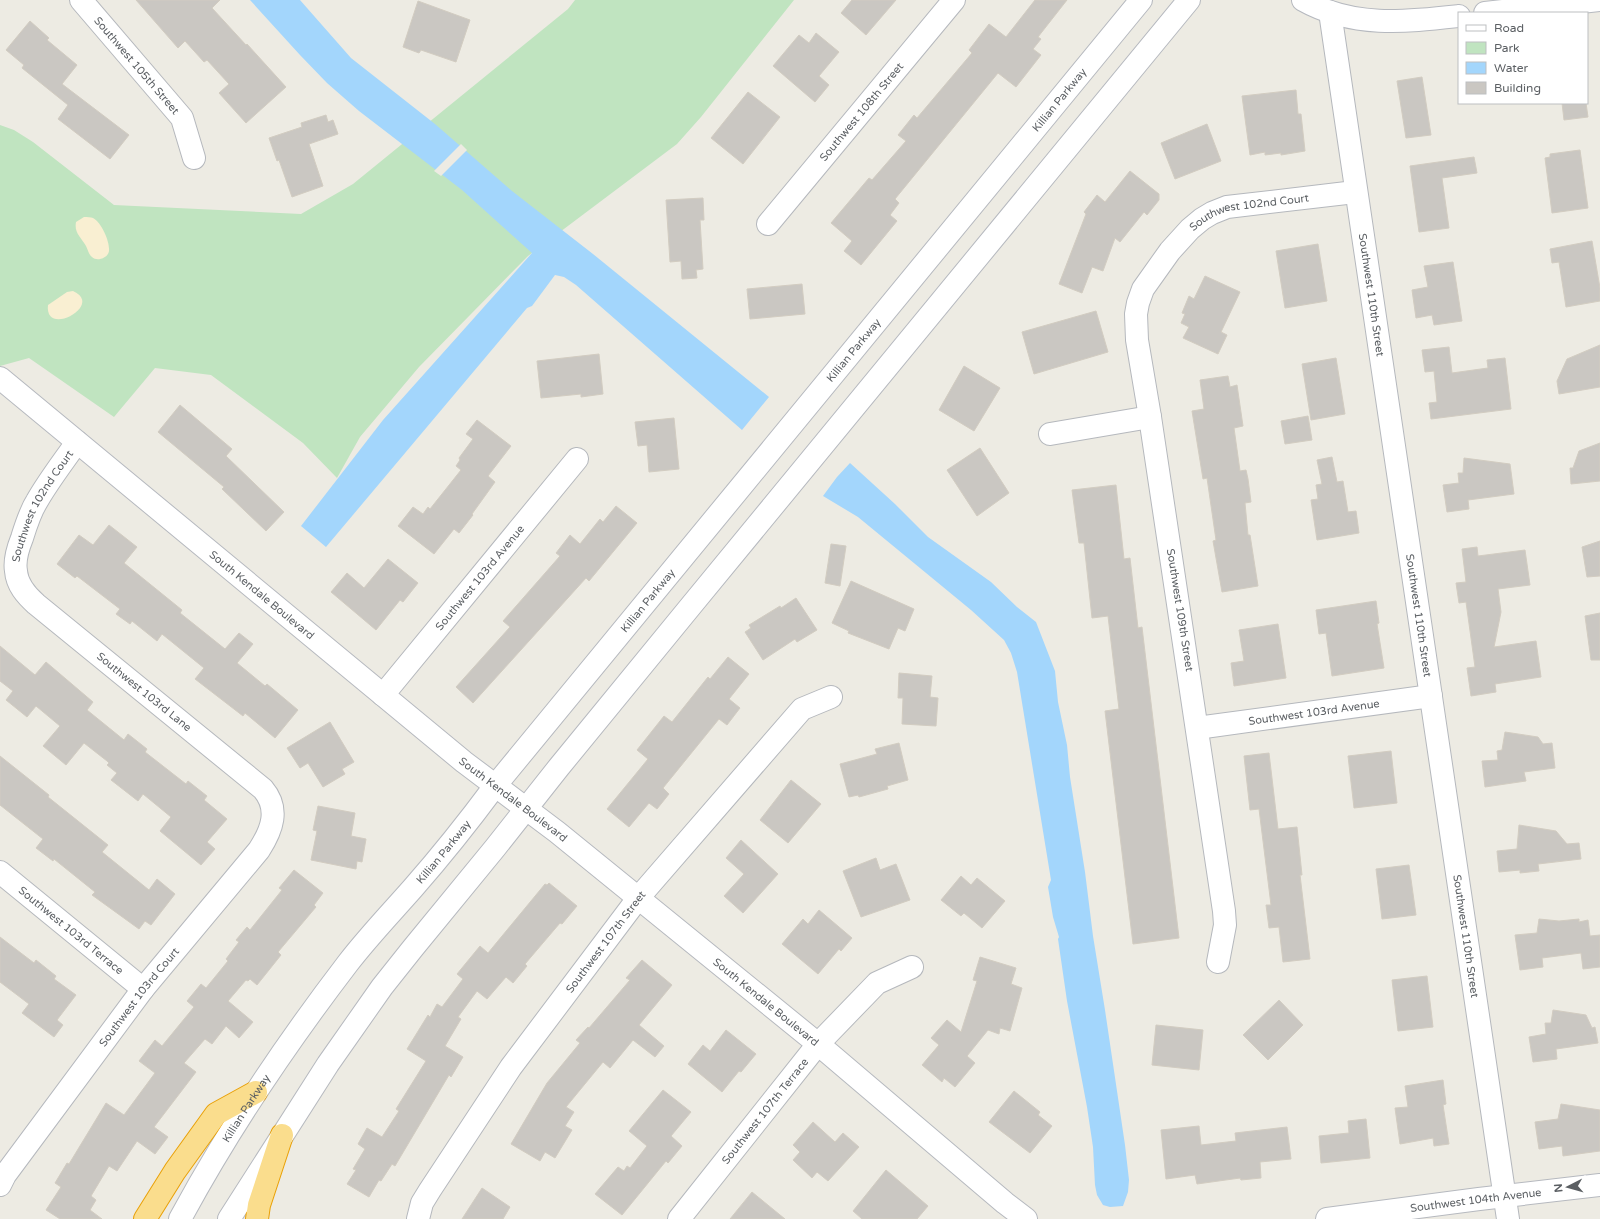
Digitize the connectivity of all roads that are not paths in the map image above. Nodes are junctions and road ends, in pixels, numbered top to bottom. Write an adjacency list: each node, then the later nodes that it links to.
1 (81, 0): 11 (street, Southwest 105th Street)
2 (954, 0): 13 (street, Southwest 108th Street)
3 (1141, 0): 25 (street, Killian Parkway)
4 (1189, 0): 27 (street)
5 (1303, 0): 8 (street)
6 (1599, 0): 7 (street)
7 (1515, 5): 9 (street)
8 (1330, 12): 10 (street); 12 (street, Southwest 110th Street)
9 (1489, 12)
10 (1458, 16)
11 (194, 158)
12 (1355, 192): 14 (street, Southwest 102nd Court); 22 (street, Southwest 110th Street)
13 (768, 224)
14 (1160, 264): 16 (street, Southwest 109th Street)
15 (0, 378): 18 (street, South Kendale Boulevard)
16 (1150, 417): 17 (street); 24 (street, Southwest 109th Street)
17 (1050, 434)
18 (77, 442): 20 (street, Southwest 102nd Court); 21 (street, South Kendale Boulevard)
19 (577, 459): 21 (street, Southwest 103rd Avenue)
20 (16, 574): 26 (street, Southwest 103rd Lane)
21 (382, 695): 25 (street, South Kendale Boulevard)
22 (1431, 696): 24 (street, Southwest 103rd Avenue); 38 (street, Southwest 110th Street)
23 (831, 697): 29 (street, Southwest 107th Street)
24 (1197, 728): 30 (street, Southwest 109th Street)
25 (495, 786): 27 (street, South Kendale Boulevard); 34 (street, Killian Parkway)
26 (273, 808): 32 (street, Southwest 103rd Court)
27 (527, 809): 29 (street, South Kendale Boulevard); 35 (street)
28 (0, 872): 32 (street, Southwest 103rd Terrace)
29 (639, 897): 33 (street, South Kendale Boulevard); 43 (street, Southwest 107th Street)
30 (1218, 962)
31 (912, 967): 33 (street, Southwest 107th Terrace)
32 (142, 989): 36 (street, Southwest 103rd Court)
33 (818, 1044): 44 (street, Southwest 107th Terrace); 45 (street, South Kendale Boulevard)
34 (256, 1092): 39 (highway); 40 (street, Killian Parkway)
35 (282, 1135): 41 (street); 42 (highway)
36 (2, 1177)
37 (1600, 1185): 38 (street, Southwest 104th Avenue)
38 (1504, 1196): 46 (street, Southwest 104th Avenue); 47 (street, Southwest 110th Street)
39 (145, 1219)
40 (180, 1219)
41 (229, 1219)
42 (257, 1219)
43 (418, 1219)
44 (679, 1219)
45 (1026, 1219)
46 (1327, 1219)
47 (1508, 1219)

